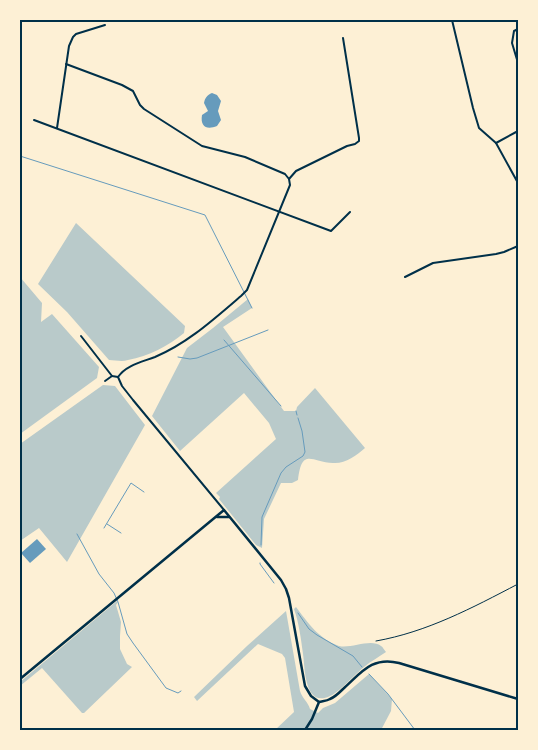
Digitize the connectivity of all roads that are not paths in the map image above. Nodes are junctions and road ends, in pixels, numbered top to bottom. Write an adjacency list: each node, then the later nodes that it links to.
1 (452, 20): 10 (street)
2 (105, 26): 6 (street)
3 (518, 29): 5 (street)
4 (342, 38): 11 (street)
5 (518, 63)
6 (66, 64): 8 (street); 11 (street)
7 (34, 120): 8 (street)
8 (57, 128): 13 (street)
9 (518, 131): 10 (street)
10 (496, 143): 12 (street)
11 (289, 179): 13 (street)
12 (518, 183)
13 (279, 212): 14 (street); 19 (street)
14 (350, 212)
15 (518, 246): 16 (street)
16 (405, 277)
17 (81, 336): 18 (street)
18 (112, 376): 19 (street); 20 (street)
19 (118, 377): 21 (street)
20 (105, 381)
21 (224, 510): 22 (street); 23 (street)
22 (230, 516): 23 (street); 26 (street)
23 (217, 517): 24 (street)
24 (20, 679)
25 (518, 700): 26 (street)
26 (319, 702): 27 (street)
27 (304, 730)

